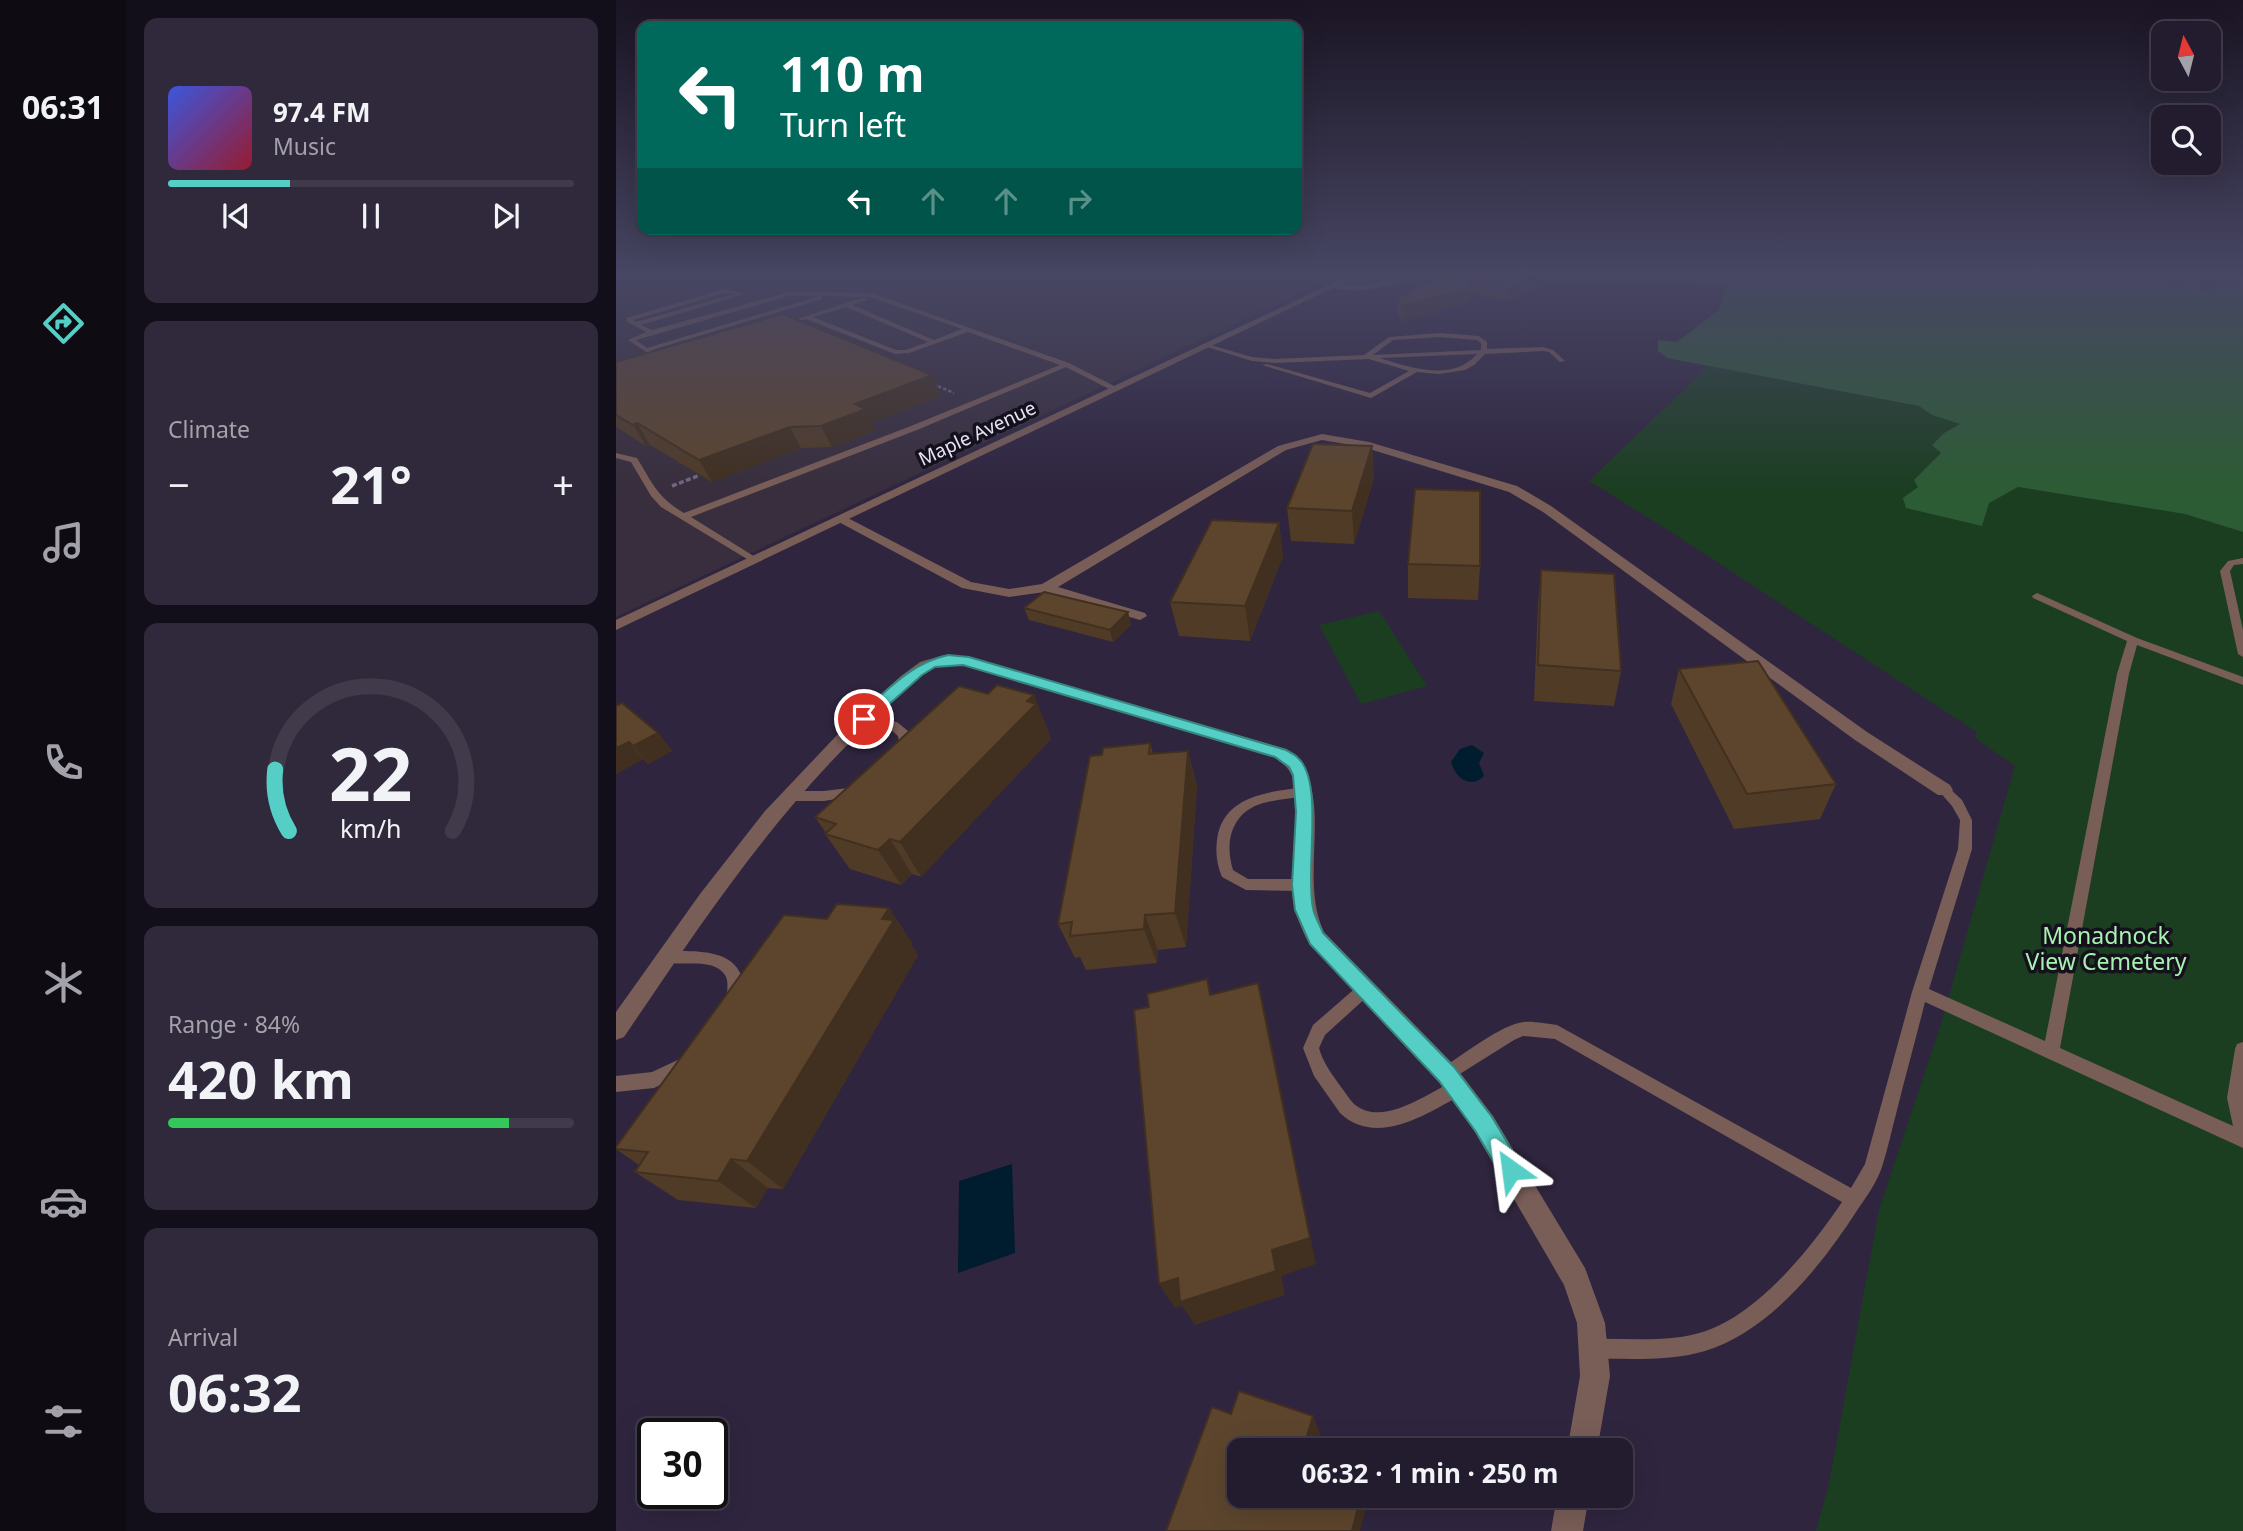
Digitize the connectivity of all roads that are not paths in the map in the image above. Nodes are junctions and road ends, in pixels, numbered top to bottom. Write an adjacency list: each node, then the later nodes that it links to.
1 (642, 347): 9 (lane)
2 (655, 347): 9 (lane)
3 (883, 347): 4 (lane)
4 (919, 347)
5 (1021, 347): 17 (lane)
6 (1204, 347): 19 (street, Maple Avenue)
7 (1212, 347): 13 (lane)
8 (1378, 347): 11 (lane)
9 (646, 350): 14 (lane)
10 (1484, 350): 11 (lane); 15 (lane); 18 (lane)
11 (1367, 356): 13 (lane); 18 (lane)
12 (674, 358): 14 (lane)
13 (1252, 359): 18 (lane)
14 (663, 361): 16 (lane)
15 (1562, 361)
16 (652, 364)
17 (1068, 364): 19 (lane); 21 (lane)
18 (1417, 369)
19 (1116, 389): 22 (street, Maple Avenue)
20 (616, 455): 21 (lane)
21 (683, 517): 23 (lane)
22 (841, 520): 23 (street, Maple Avenue); 25 (street)
23 (755, 560): 28 (street, Maple Avenue)
24 (2243, 561): 30 (lane)
25 (1045, 588): 27 (street); 35 (street)
26 (2038, 596): 29 (lane)
27 (1140, 617)
28 (616, 626)
29 (2133, 640): 31 (lane); 45 (lane)
30 (2243, 654)
31 (2243, 681)
32 (864, 719): 33 (lane); 36 (street); 37 (street)
33 (900, 758)
34 (869, 787): 37 (lane)
35 (1944, 790): 41 (lane)
36 (1303, 792): 38 (street); 38 (lane)
37 (790, 796): 39 (street)
38 (1301, 885): 40 (street)
39 (667, 957): 42 (lane); 43 (street)
40 (1364, 990): 47 (street); 47 (lane)
41 (1920, 992): 45 (lane); 51 (lane)
42 (728, 1012)
43 (616, 1030)
44 (2243, 1049): 49 (lane)
45 (2051, 1052): 50 (lane)
46 (693, 1058): 48 (lane)
47 (1452, 1081): 51 (lane); 52 (street)
48 (616, 1084)
49 (2243, 1130)
50 (2243, 1139)
51 (1854, 1199): 52 (lane)
52 (1593, 1349): 53 (street)
53 (1584, 1438)
54 (1571, 1508): 55 (street)
55 (1567, 1531)

